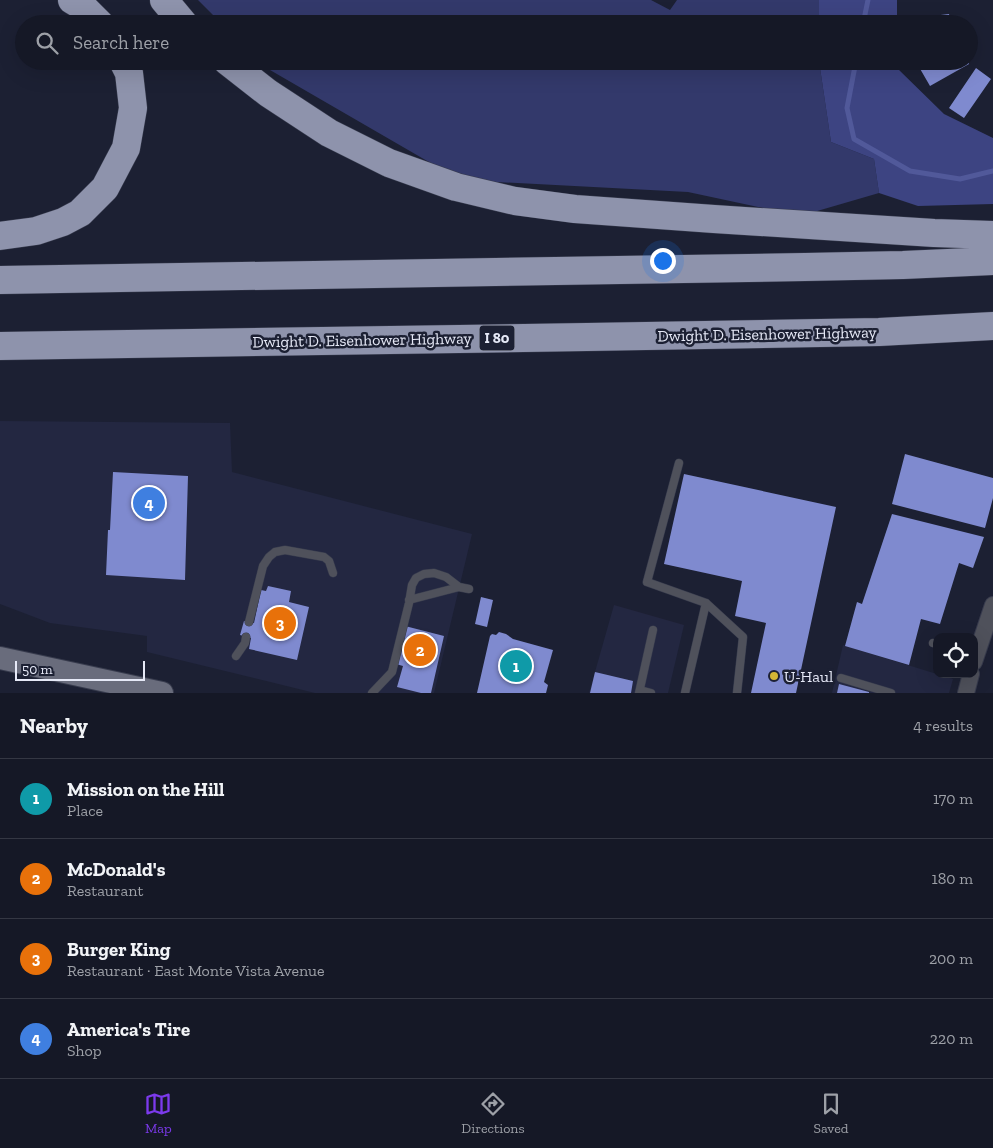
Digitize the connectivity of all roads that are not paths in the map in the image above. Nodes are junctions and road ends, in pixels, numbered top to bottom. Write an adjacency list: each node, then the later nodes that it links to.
1 (72, 0): 3 (highway)
2 (164, 0): 4 (highway)
3 (91, 15)
4 (176, 15)
5 (128, 70): 8 (highway)
6 (238, 70): 7 (highway)
7 (993, 235)
8 (0, 236)
9 (993, 261): 10 (highway)
10 (0, 280)
11 (993, 326): 12 (highway, Dwight D. Eisenhower Highway / I 80)
12 (0, 346)
13 (679, 463): 18 (lane)
14 (333, 573): 20 (lane)
15 (459, 586): 16 (lane); 17 (lane); 17 (lane)
16 (469, 588)
17 (409, 600): 30 (lane)
18 (706, 603): 32 (lane); 33 (lane)
19 (993, 605): 23 (street)
20 (249, 622)
21 (653, 630): 28 (lane)
22 (246, 637): 24 (lane)
23 (978, 650)
24 (236, 656)
25 (0, 658): 29 (main road)
26 (841, 678): 34 (lane)
27 (970, 678): 35 (street)
28 (640, 692): 31 (lane)
29 (162, 693)
30 (372, 693)
31 (651, 693)
32 (685, 693)
33 (737, 693)
34 (891, 693)
35 (966, 693)

